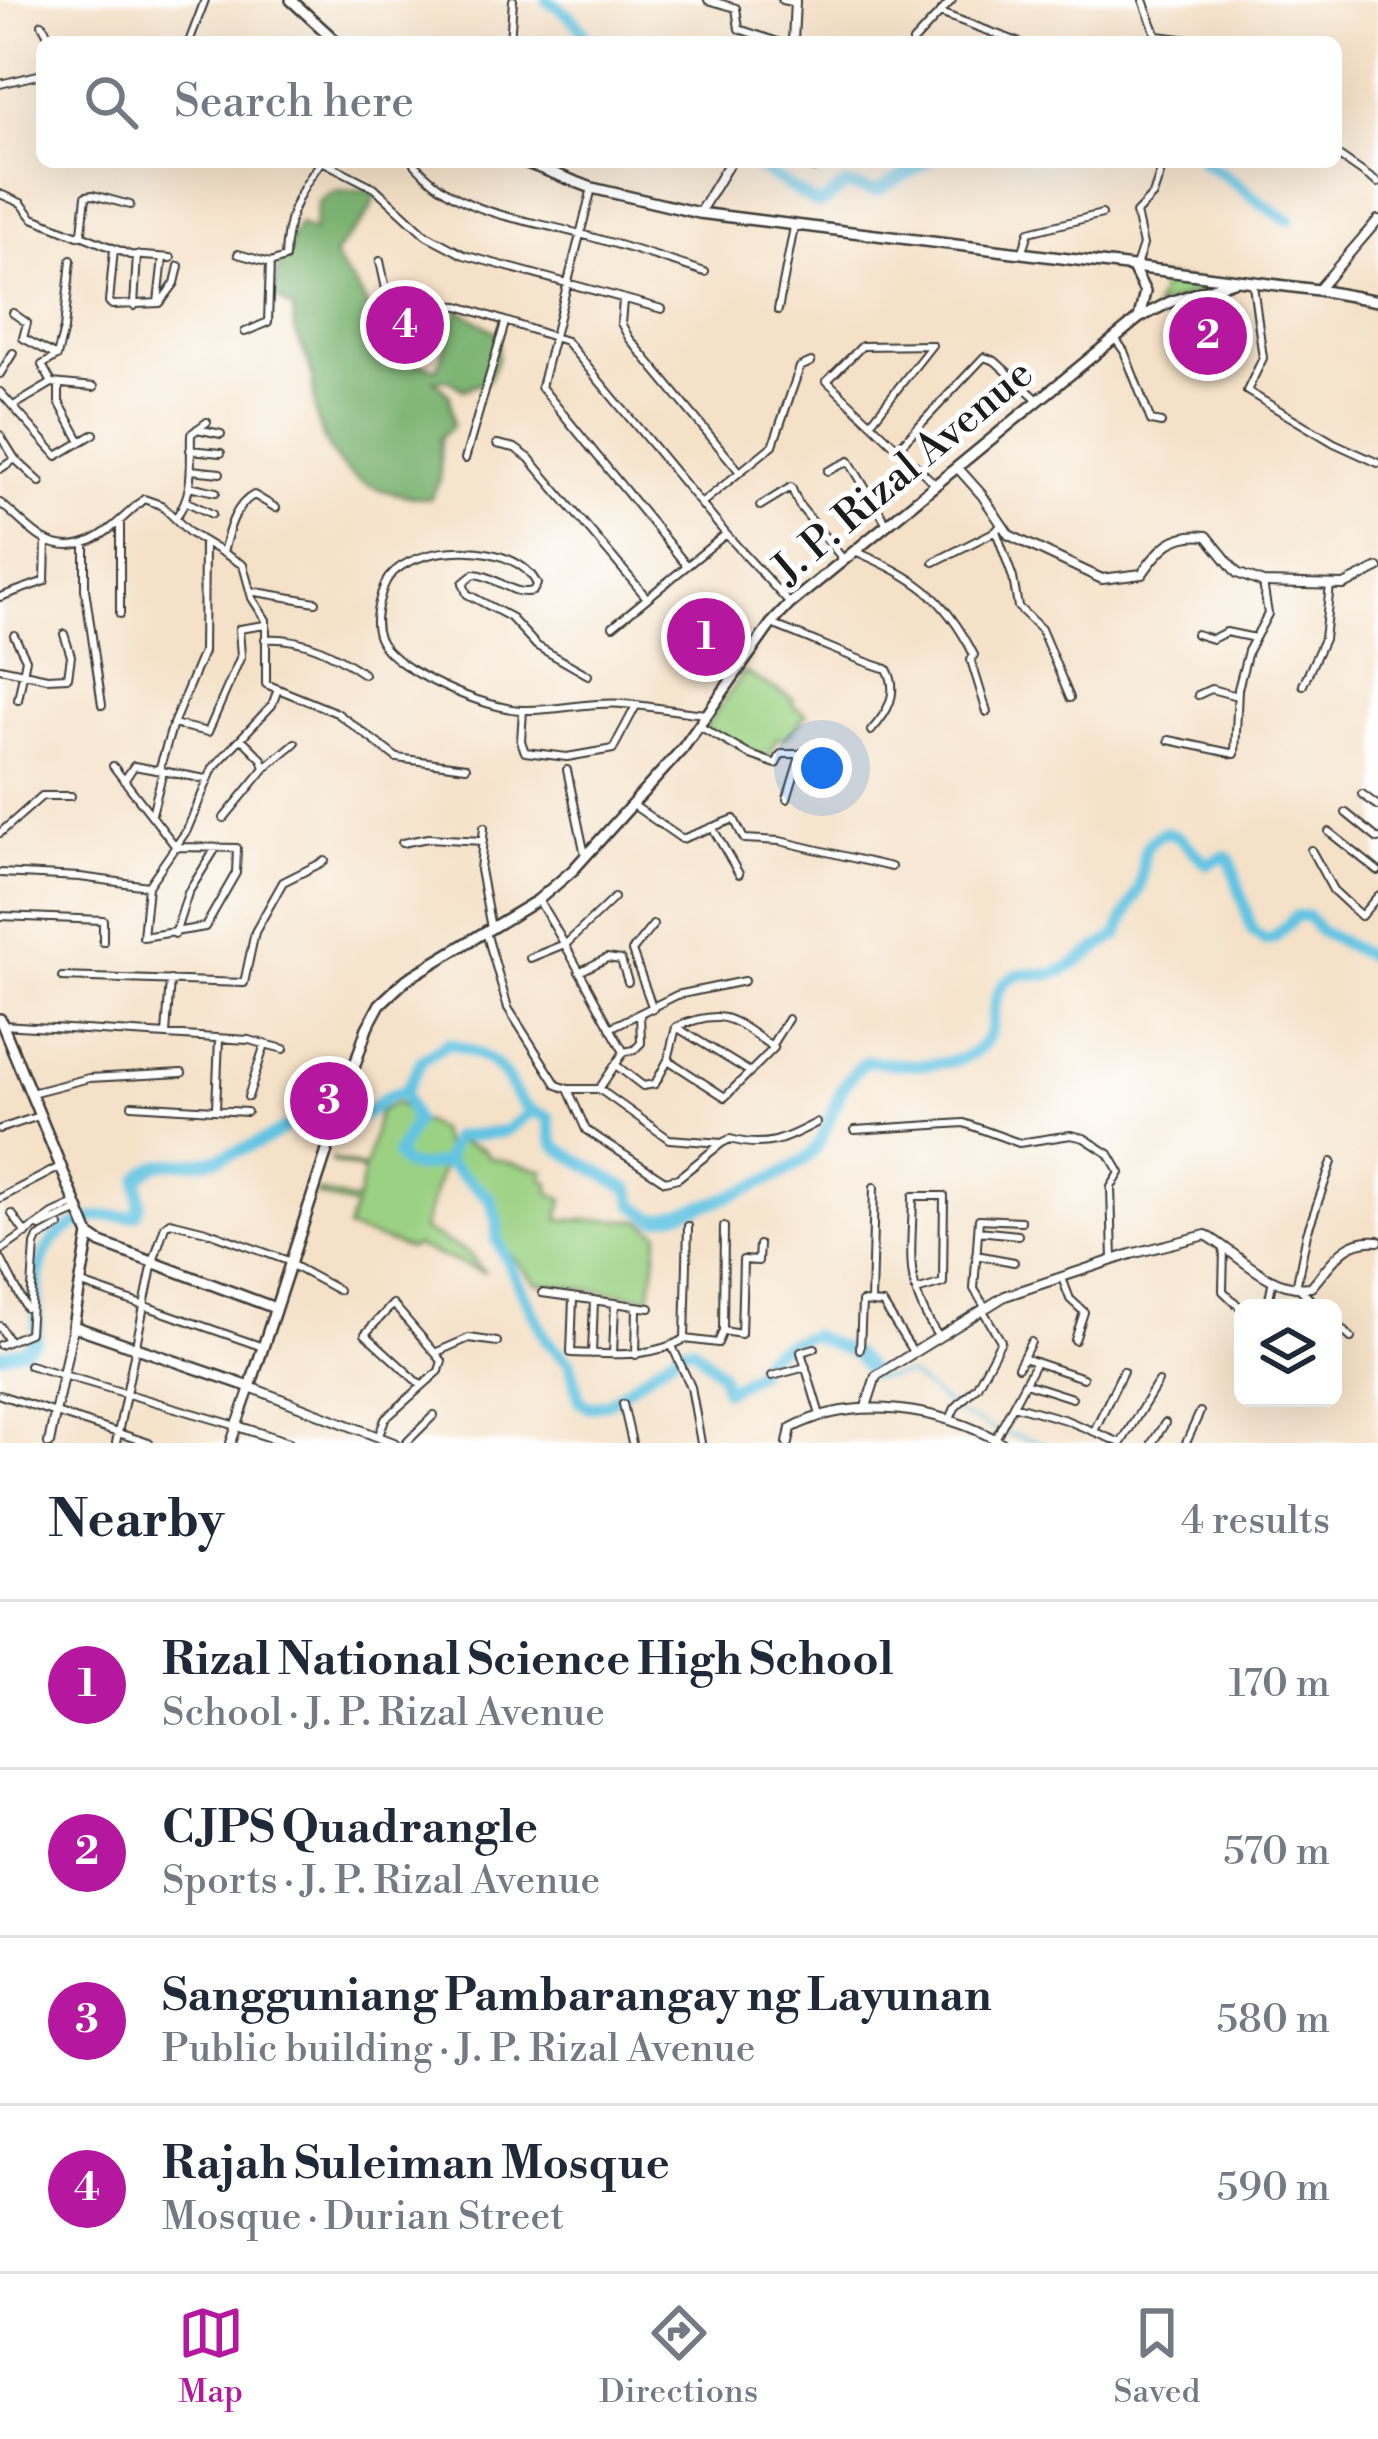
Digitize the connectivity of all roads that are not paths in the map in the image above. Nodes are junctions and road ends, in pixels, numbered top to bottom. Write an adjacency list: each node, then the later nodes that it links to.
1 (205, 0): 12 (street)
2 (291, 0): 13 (main road)
3 (513, 0): 14 (street)
4 (708, 0): 15 (street)
5 (782, 0): 8 (street)
6 (952, 0): 9 (street)
7 (1143, 0): 19 (street)
8 (795, 2): 16 (street)
9 (940, 13): 17 (street); 18 (street)
10 (42, 24): 11 (street)
11 (49, 36)
12 (191, 36)
13 (331, 36)
14 (510, 36)
15 (760, 36)
16 (793, 36)
17 (922, 36)
18 (1002, 36)
19 (1157, 36)
20 (36, 75): 21 (street)
21 (0, 84)
22 (1342, 158): 29 (street)
23 (318, 168): 45 (street)
24 (334, 168): 51 (street)
25 (420, 168): 37 (street)
26 (540, 168): 30 (main road)
27 (726, 168): 33 (street)
28 (1162, 168): 47 (street)
29 (1378, 183)
30 (592, 188): 33 (main road); 37 (street)
31 (0, 194): 38 (street)
32 (130, 205): 38 (street)
33 (699, 213): 36 (main road)
34 (1102, 214): 42 (street)
35 (1377, 223): 52 (street)
36 (794, 227): 42 (main road); 58 (street)
37 (580, 234): 48 (street); 51 (street)
38 (81, 236): 39 (street)
39 (114, 249): 41 (street); 56 (street)
40 (238, 254): 45 (street)
41 (137, 255): 55 (street); 56 (street)
42 (1022, 255): 47 (main road)
43 (70, 260): 66 (street)
44 (380, 261): 61 (street)
45 (270, 263): 62 (street)
46 (179, 266): 55 (street)
47 (1135, 270): 49 (main road); 60 (main road)
48 (705, 272)
49 (1233, 281): 50 (main road); 60 (main road, J. P. Rizal Avenue)
50 (1253, 284): 52 (main road); 89 (street)
51 (566, 285): 53 (street); 64 (street)
52 (1318, 290): 54 (main road)
53 (623, 301): 57 (street); 94 (street)
54 (1378, 301)
55 (157, 304): 56 (street)
56 (134, 306)
57 (662, 309)
58 (778, 310)
59 (13, 313): 66 (street)
60 (1138, 318): 63 (main road, J. P. Rizal Avenue)
61 (505, 323): 64 (street); 88 (street)
62 (245, 332)
63 (1114, 337): 72 (main road, J. P. Rizal Avenue); 76 (street)
64 (554, 339): 102 (street); 118 (street)
65 (13, 353): 68 (street)
66 (57, 356): 69 (street)
67 (811, 362): 94 (street)
68 (0, 374)
69 (56, 385): 70 (street); 73 (street); 81 (street)
70 (94, 387)
71 (0, 392): 73 (street)
72 (1037, 399): 83 (street); 90 (main road, J. P. Rizal Avenue)
73 (15, 405): 81 (street)
74 (872, 421): 74 (street); 83 (street)
75 (207, 422): 77 (street)
76 (1161, 423)
77 (197, 429): 79 (street); 85 (street)
78 (94, 434): 81 (street)
79 (221, 434)
80 (0, 435): 87 (street)
81 (80, 440)
82 (496, 444): 124 (street)
83 (899, 446): 97 (street)
84 (1378, 449): 89 (street)
85 (190, 450): 86 (street); 92 (street)
86 (221, 453)
87 (15, 459): 91 (street); 96 (street)
88 (465, 459)
89 (1375, 462)
90 (956, 466): 97 (main road, J. P. Rizal Avenue); 109 (street)
91 (0, 469)
92 (191, 470): 95 (street); 98 (street)
93 (828, 471): 108 (street)
94 (740, 472): 102 (street)
95 (220, 473)
96 (40, 482)
97 (935, 484): 108 (main road, J. P. Rizal Avenue)
98 (189, 486): 99 (street); 100 (street)
99 (216, 492)
100 (185, 501): 105 (street); 106 (street)
101 (0, 503): 111 (street)
102 (702, 503): 110 (street)
103 (760, 506): 116 (street)
104 (276, 508): 115 (street)
105 (212, 514)
106 (176, 517): 107 (street); 112 (street)
107 (120, 524): 113 (street); 127 (street)
108 (887, 524): 114 (main road, J. P. Rizal Avenue)
109 (998, 529): 117 (street); 120 (street); 144 (street)
110 (726, 534): 118 (street); 126 (street)
111 (46, 540): 113 (street); 123 (street)
112 (204, 541): 115 (street); 151 (street)
113 (85, 544): 146 (street)
114 (855, 551): 116 (main road, J. P. Rizal Avenue); 149 (street)
115 (223, 553): 122 (street)
116 (843, 560): 126 (main road, J. P. Rizal Avenue)
117 (934, 562)
118 (687, 566): 124 (street)
119 (1378, 568): 121 (street)
120 (1263, 583): 121 (street); 134 (street)
121 (1330, 585): 140 (street)
122 (250, 591): 125 (street); 129 (street)
123 (0, 597)
124 (647, 598): 130 (street)
125 (316, 602)
126 (790, 604): 128 (main road, J. P. Rizal Avenue)
127 (120, 614)
128 (771, 624): 150 (main road, J. P. Rizal Avenue); 153 (street)
129 (265, 625): 135 (street); 151 (street)
130 (614, 626)
131 (64, 634): 137 (street)
132 (1196, 634): 134 (street)
133 (14, 635): 137 (street)
134 (1256, 638): 143 (street)
135 (266, 639): 138 (street); 141 (street)
136 (0, 668): 137 (street)
137 (26, 672): 145 (street)
138 (364, 674)
139 (588, 675): 148 (street)
140 (1303, 685)
141 (278, 689): 154 (street); 160 (street)
142 (1198, 694): 143 (street)
143 (1237, 696): 155 (street)
144 (1070, 698)
145 (18, 700)
146 (102, 705)
147 (635, 706): 148 (street); 148 (street); 150 (street)
148 (523, 710)
149 (987, 712)
150 (707, 715): 152 (main road, J. P. Rizal Avenue)
151 (173, 724): 162 (street)
152 (699, 726): 157 (street); 169 (main road, J. P. Rizal Avenue)
153 (871, 731)
154 (242, 739): 161 (street); 164 (street)
155 (1169, 740)
156 (295, 743): 161 (street)
157 (801, 753): 158 (street); 168 (street)
158 (816, 754)
159 (112, 766): 165 (street)
160 (466, 767)
161 (265, 768): 173 (street)
162 (161, 770): 164 (street); 165 (street); 172 (street)
163 (568, 770): 184 (street)
164 (208, 779): 181 (street)
165 (124, 781): 172 (street)
166 (1363, 794): 170 (street)
167 (71, 796): 177 (street)
168 (787, 799)
169 (633, 805): 175 (street); 184 (main road, J. P. Rizal Avenue)
170 (1378, 806)
171 (1346, 813): 178 (street)
172 (152, 816): 181 (street)
173 (224, 818)
174 (484, 826): 179 (street)
175 (712, 827): 186 (street); 189 (street)
176 (1329, 832): 187 (street)
177 (0, 833)
178 (1378, 839)
179 (483, 841): 180 (street); 197 (street)
180 (402, 843)
181 (176, 847): 182 (street); 190 (street)
182 (216, 848): 198 (street); 198 (street)
183 (1311, 850): 194 (street)
184 (585, 857): 193 (main road, J. P. Rizal Avenue)
185 (325, 861): 204 (street)
186 (891, 867)
187 (1378, 871)
188 (0, 873): 190 (street)
189 (739, 874)
190 (148, 886): 198 (street)
191 (1378, 896): 194 (street)
192 (614, 898): 200 (street)
193 (538, 900): 197 (main road, J. P. Rizal Avenue); 200 (street)
194 (1374, 906)
195 (0, 916): 199 (street)
196 (652, 925): 207 (street)
197 (489, 930): 223 (street); 256 (main road, J. P. Rizal Avenue)
198 (175, 934)
199 (103, 942)
200 (567, 943): 201 (street); 202 (street)
201 (530, 958)
202 (578, 972): 206 (street); 212 (street)
203 (62, 976): 204 (street)
204 (170, 980): 213 (street)
205 (744, 981): 207 (street)
206 (628, 982)
207 (653, 1009): 208 (street)
208 (640, 1015): 212 (street); 218 (street)
209 (788, 1019): 216 (street)
210 (1, 1022): 213 (street); 225 (main road)
211 (676, 1027): 216 (street); 219 (street); 221 (street)
212 (610, 1028): 218 (street)
213 (166, 1034): 214 (street)
214 (219, 1039): 215 (street); 228 (street)
215 (265, 1044): 217 (street); 226 (street)
216 (771, 1046): 221 (street)
217 (284, 1049)
218 (624, 1052): 220 (street)
219 (668, 1060): 220 (street); 221 (street)
220 (617, 1066): 224 (street)
221 (750, 1072)
222 (182, 1073): 225 (street)
223 (568, 1089): 224 (street); 234 (street)
224 (598, 1089): 234 (street)
225 (31, 1093): 230 (main road)
226 (248, 1097)
227 (132, 1105): 228 (street)
228 (215, 1109): 229 (street)
229 (247, 1112)
230 (39, 1116): 232 (street); 236 (main road)
231 (816, 1123): 234 (street)
232 (0, 1129)
233 (855, 1130): 253 (street)
234 (722, 1143)
235 (1332, 1162): 260 (street)
236 (61, 1167): 238 (street); 240 (main road)
237 (874, 1187): 269 (street)
238 (0, 1198)
239 (11, 1214): 246 (street)
240 (82, 1218): 246 (street); 254 (main road); 259 (main road)
241 (1021, 1220): 245 (street)
242 (60, 1226): 288 (street)
243 (688, 1226): 284 (street)
244 (724, 1227): 280 (street)
245 (978, 1231): 247 (street); 252 (street)
246 (26, 1234): 251 (street)
247 (1018, 1235)
248 (1378, 1241): 260 (street)
249 (759, 1245): 280 (street)
250 (1224, 1248): 253 (street); 258 (street); 268 (street)
251 (0, 1254): 273 (street)
252 (976, 1255): 255 (street); 276 (street)
253 (1113, 1260): 257 (street)
254 (153, 1262): 256 (street); 271 (street); 274 (main road)
255 (1014, 1262)
256 (290, 1263): 261 (street); 274 (main road, J. P. Rizal Avenue)
257 (1062, 1278): 276 (street); 285 (street)
258 (1274, 1279): 260 (street); 265 (street)
259 (82, 1284): 271 (street); 278 (main road)
260 (1297, 1288): 266 (street)
261 (338, 1290)
262 (916, 1291): 262 (street); 281 (street)
263 (542, 1293): 264 (street)
264 (573, 1298): 267 (street); 296 (street)
265 (1269, 1299)
266 (1309, 1299)
267 (594, 1300): 270 (street); 296 (street)
268 (1234, 1301)
269 (871, 1302): 293 (street); 295 (street)
270 (615, 1304): 272 (street); 297 (street)
271 (145, 1305): 289 (street); 292 (street)
272 (638, 1306): 275 (street); 298 (street)
273 (26, 1308)
274 (275, 1308): 289 (main road, J. P. Rizal Avenue)
275 (650, 1308)
276 (983, 1308): 281 (street); 322 (street)
277 (0, 1326): 282 (street)
278 (73, 1326): 292 (main road); 305 (street)
279 (1342, 1330): 283 (street)
280 (723, 1331): 284 (street)
281 (938, 1336): 295 (street)
282 (7, 1338)
283 (1351, 1338)
284 (685, 1339): 290 (street)
285 (1075, 1340)
286 (497, 1342): 294 (street)
287 (1031, 1342): 299 (street)
288 (0, 1345)
289 (263, 1347): 311 (main road, J. P. Rizal Avenue)
290 (673, 1347): 298 (street); 336 (street)
291 (815, 1348): 302 (street)
292 (137, 1349): 311 (main road); 313 (street)
293 (860, 1349)
294 (437, 1352): 310 (street); 310 (street)
295 (913, 1352): 317 (street)
296 (592, 1354): 297 (street)
297 (613, 1354): 298 (street)
298 (636, 1355)
299 (1023, 1358): 300 (street); 303 (street)
300 (1036, 1362): 307 (street); 308 (street)
301 (28, 1365): 305 (street)
302 (806, 1367): 306 (street); 321 (street)
303 (1018, 1367)
304 (1123, 1371): 325 (street)
305 (64, 1373): 313 (street); 319 (street)
306 (772, 1376)
307 (1083, 1378)
308 (1025, 1382): 314 (street); 316 (street)
309 (1158, 1382): 338 (street)
310 (422, 1386): 326 (street)
311 (250, 1387): 324 (street, J. P. Rizal Avenue); 326 (street)
312 (0, 1395): 319 (street)
313 (129, 1395): 324 (street); 327 (street)
314 (1072, 1398)
315 (623, 1404): 335 (street)
316 (1013, 1405): 325 (street); 328 (street)
317 (866, 1407): 321 (street); 322 (street)
318 (1200, 1412): 340 (street)
319 (56, 1413): 327 (street); 329 (street)
320 (434, 1415): 334 (street)
321 (820, 1415): 337 (street)
322 (950, 1419): 328 (street)
323 (1165, 1423): 339 (street)
324 (237, 1426): 331 (street, J. P. Rizal Avenue); 332 (street)
325 (1094, 1430): 338 (street)
326 (379, 1435): 333 (street)
327 (118, 1439): 330 (street)
328 (998, 1441)
329 (50, 1443)
330 (148, 1443)
331 (231, 1443)
332 (289, 1443)
333 (394, 1443)
334 (406, 1443)
335 (632, 1443)
336 (700, 1443)
337 (788, 1443)
338 (1121, 1443)
339 (1152, 1443)
340 (1186, 1443)

